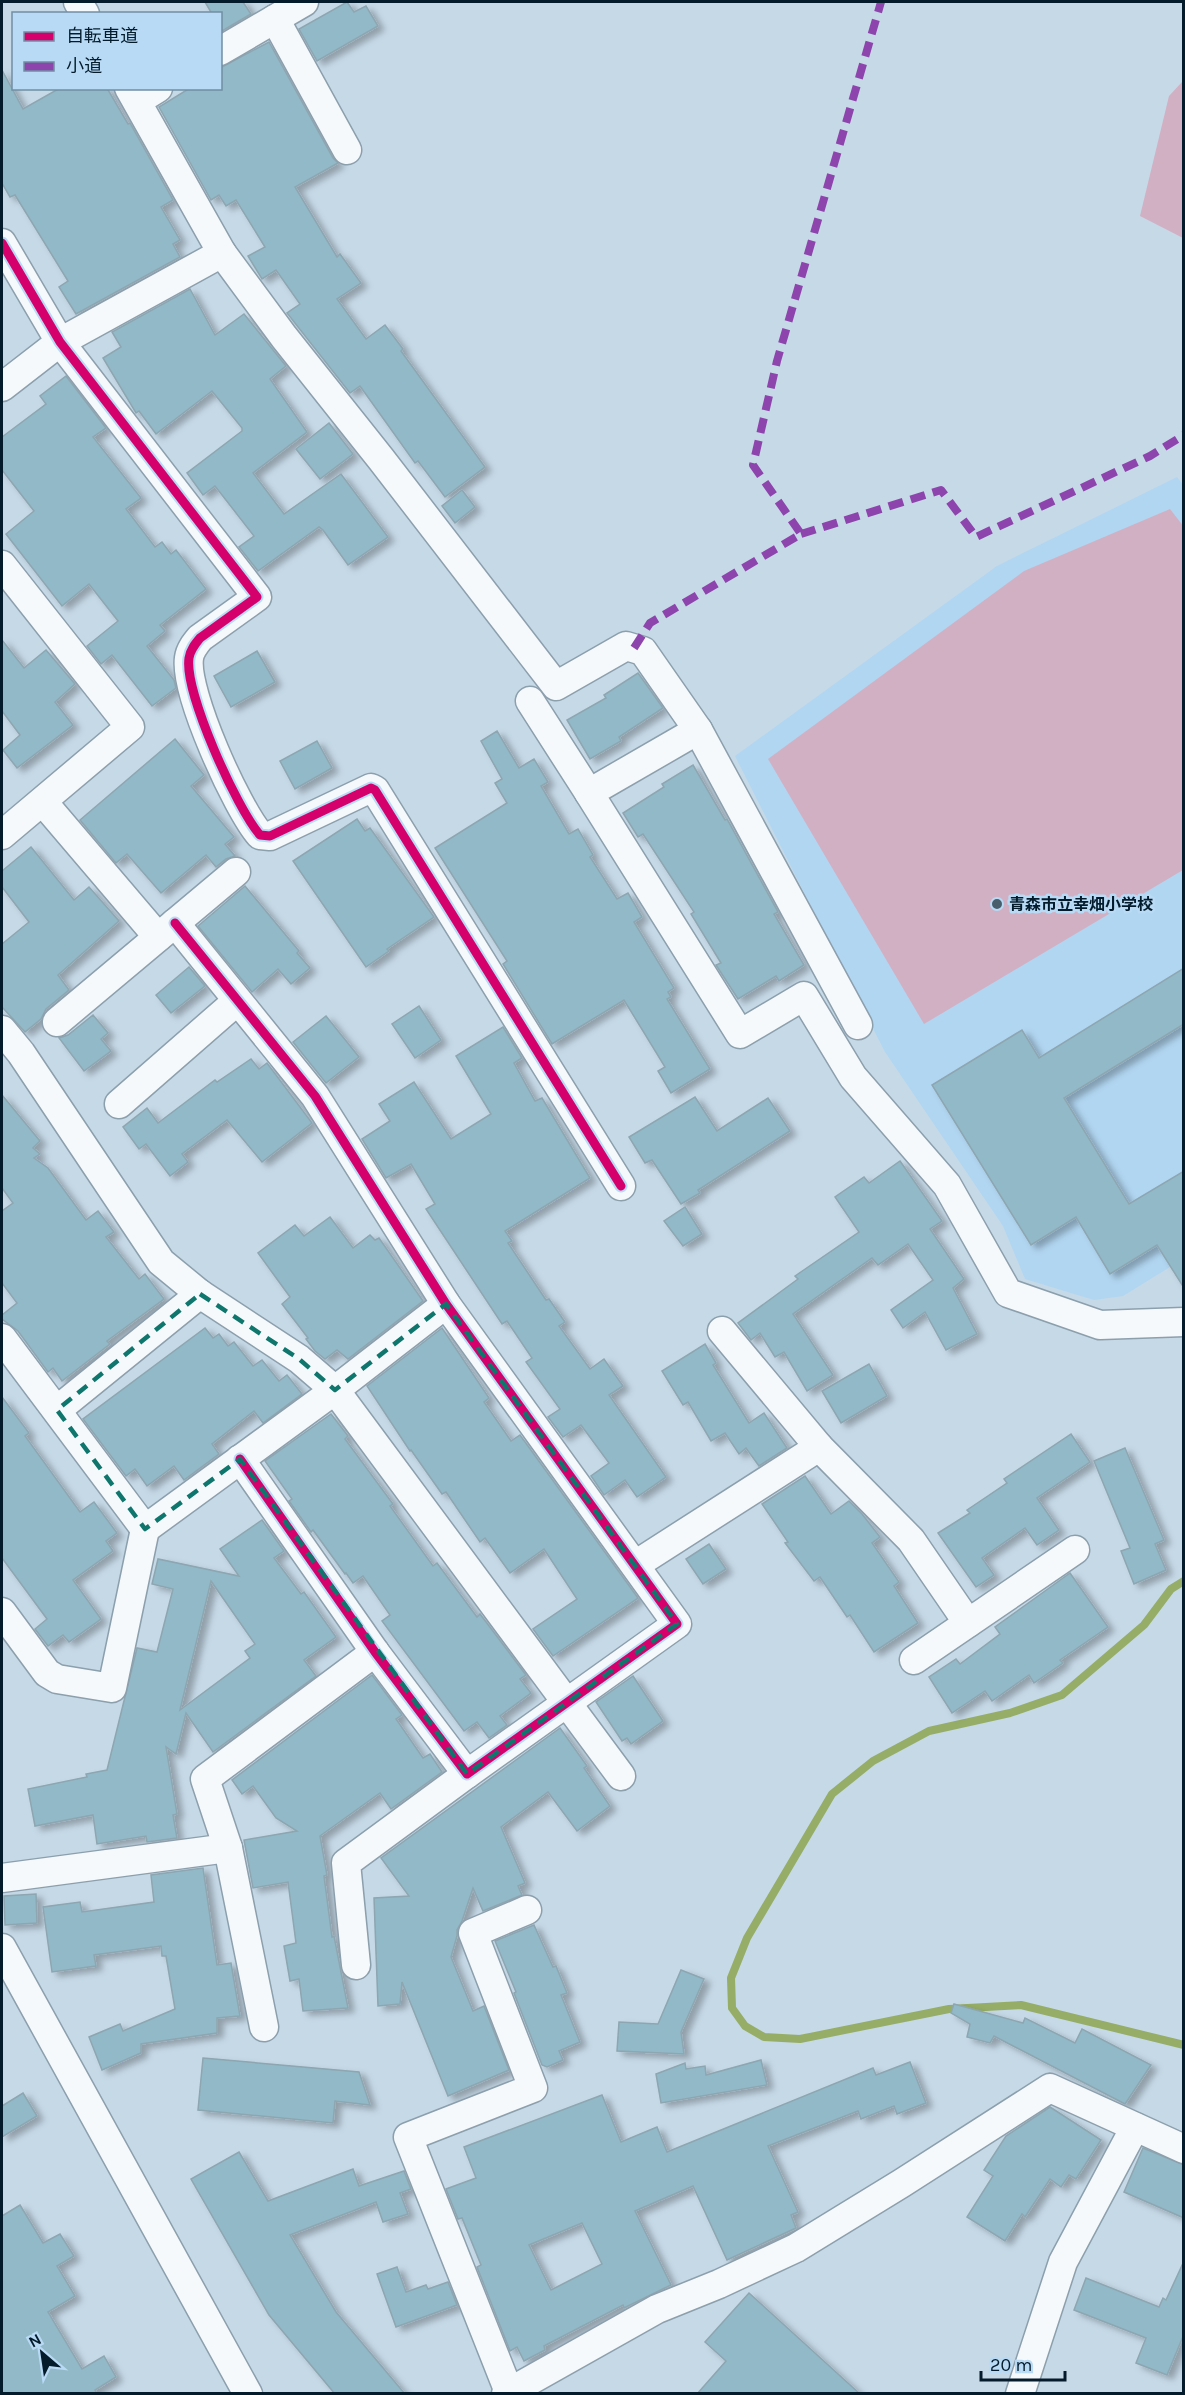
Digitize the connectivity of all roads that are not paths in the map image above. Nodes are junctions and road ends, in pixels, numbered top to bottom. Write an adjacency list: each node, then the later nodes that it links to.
1 (304, 2): 2 (street)
2 (275, 19): 3 (street); 5 (street)
3 (222, 50)
4 (141, 93): 7 (street)
5 (346, 150)
6 (2, 243): 8 (street)
7 (222, 254): 8 (street); 12 (street)
8 (60, 342): 9 (street); 23 (street)
9 (2, 387)
10 (2, 565): 14 (street)
11 (530, 701): 13 (street)
12 (698, 730): 13 (street); 20 (street)
13 (588, 793): 26 (street)
14 (43, 802): 15 (street); 17 (street)
15 (2, 835)
16 (236, 872): 17 (street)
17 (166, 930): 18 (street); 19 (street)
18 (237, 1001): 22 (street); 25 (street)
19 (57, 1022)
20 (858, 1025)
21 (2, 1030): 24 (street)
22 (119, 1104)
23 (621, 1186)
24 (200, 1294): 29 (street); 30 (street)
25 (446, 1304): 29 (street); 35 (street)
26 (1184, 1322)
27 (722, 1331): 31 (street)
28 (2, 1338): 30 (street)
29 (335, 1390): 32 (street); 40 (street)
30 (57, 1410): 33 (street)
31 (819, 1447): 35 (street); 37 (street)
32 (240, 1459): 33 (street); 38 (street)
33 (146, 1529): 36 (street)
34 (1075, 1550): 37 (street)
35 (635, 1565): 40 (street)
36 (2, 1612)
37 (968, 1623): 39 (street)
38 (375, 1652): 41 (street); 43 (street)
39 (914, 1660)
40 (568, 1701): 41 (street); 42 (street)
41 (466, 1774): 47 (street)
42 (621, 1776)
43 (228, 1848): 44 (street); 48 (street)
44 (2, 1878)
45 (527, 1910): 51 (street)
46 (2, 1948): 52 (street)
47 (356, 1965)
48 (264, 2028)
49 (1135, 2127): 50 (street); 51 (street); 53 (street)
50 (1184, 2149)
51 (508, 2393)
52 (248, 2394)
53 (1020, 2394)

